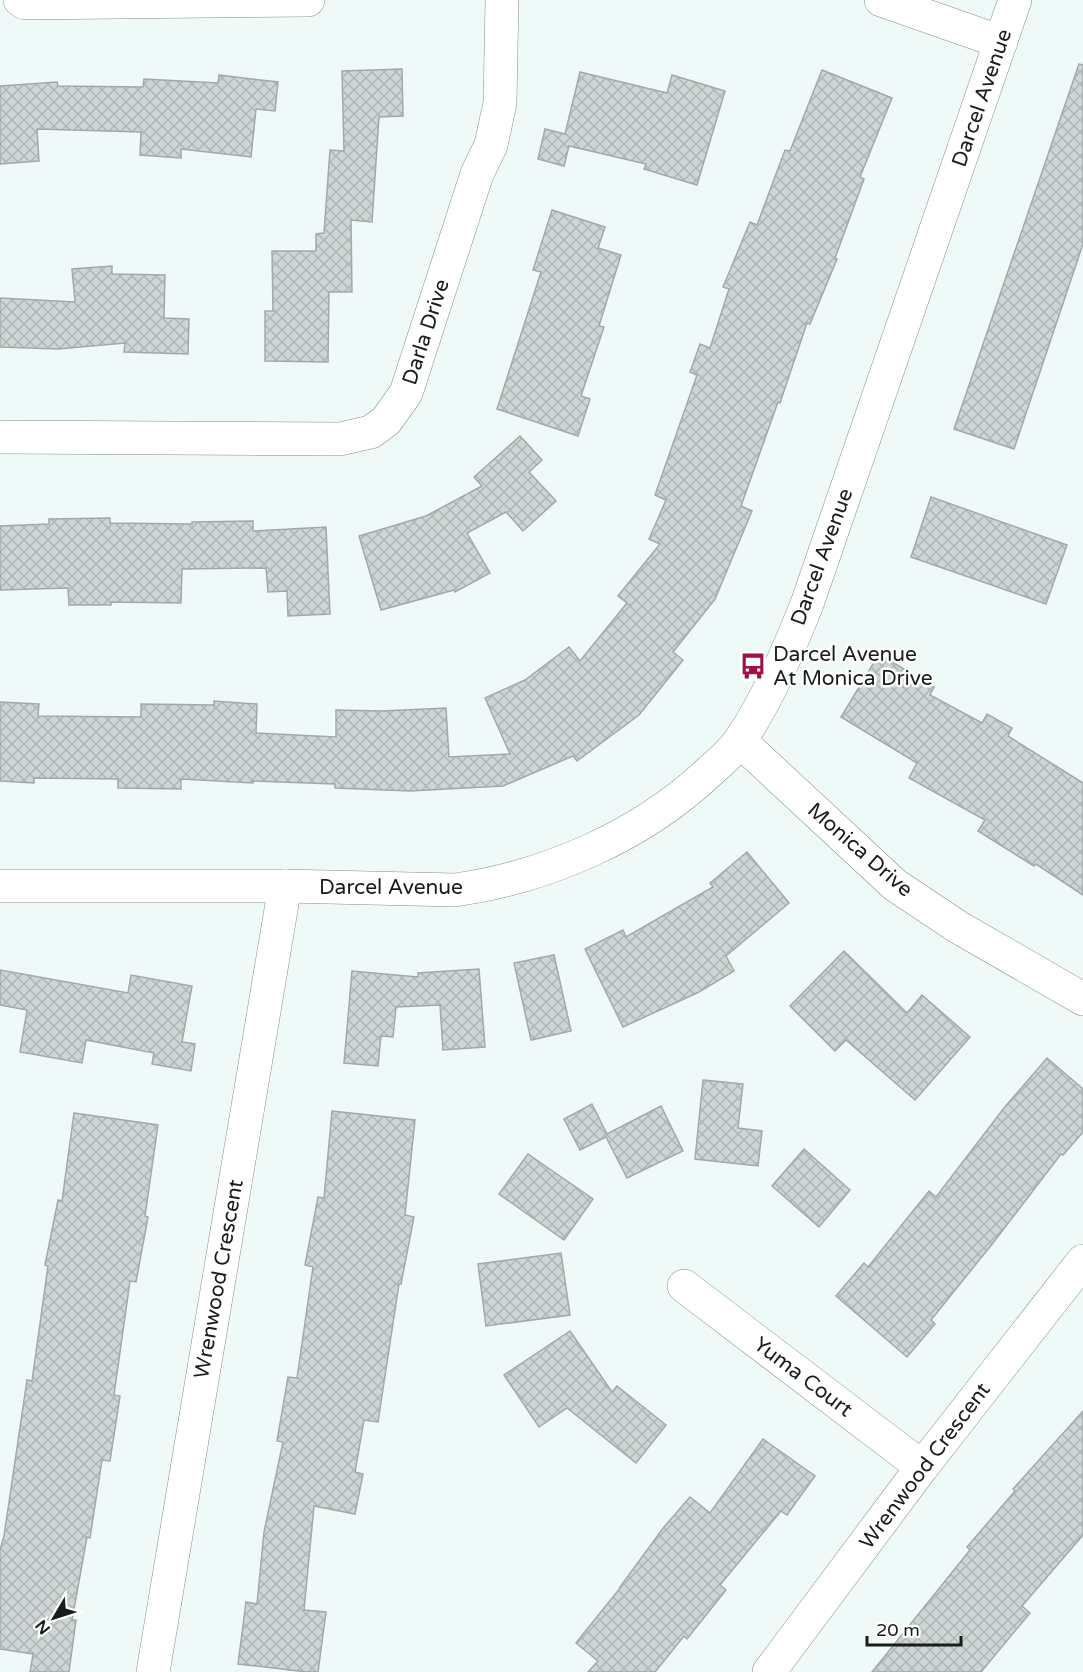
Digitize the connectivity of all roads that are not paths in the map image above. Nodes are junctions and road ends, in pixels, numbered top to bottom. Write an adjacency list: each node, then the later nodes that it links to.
1 (20, 0): 2 (street)
2 (308, 0)
3 (502, 0): 7 (street, Darla Drive)
4 (881, 0): 6 (street)
5 (1015, 0): 6 (street, Darcel Avenue)
6 (1001, 42): 8 (street, Darcel Avenue)
7 (0, 437)
8 (740, 741): 10 (street, Darcel Avenue); 11 (street, Monica Drive)
9 (0, 886): 10 (street, Darcel Avenue)
10 (285, 886): 15 (street, Wrenwood Crescent)
11 (1083, 999)
12 (1083, 1261): 14 (street, Wrenwood Crescent)
13 (684, 1286): 14 (street, Yuma Court)
14 (922, 1467): 16 (street, Wrenwood Crescent)
15 (153, 1672)
16 (769, 1672)

